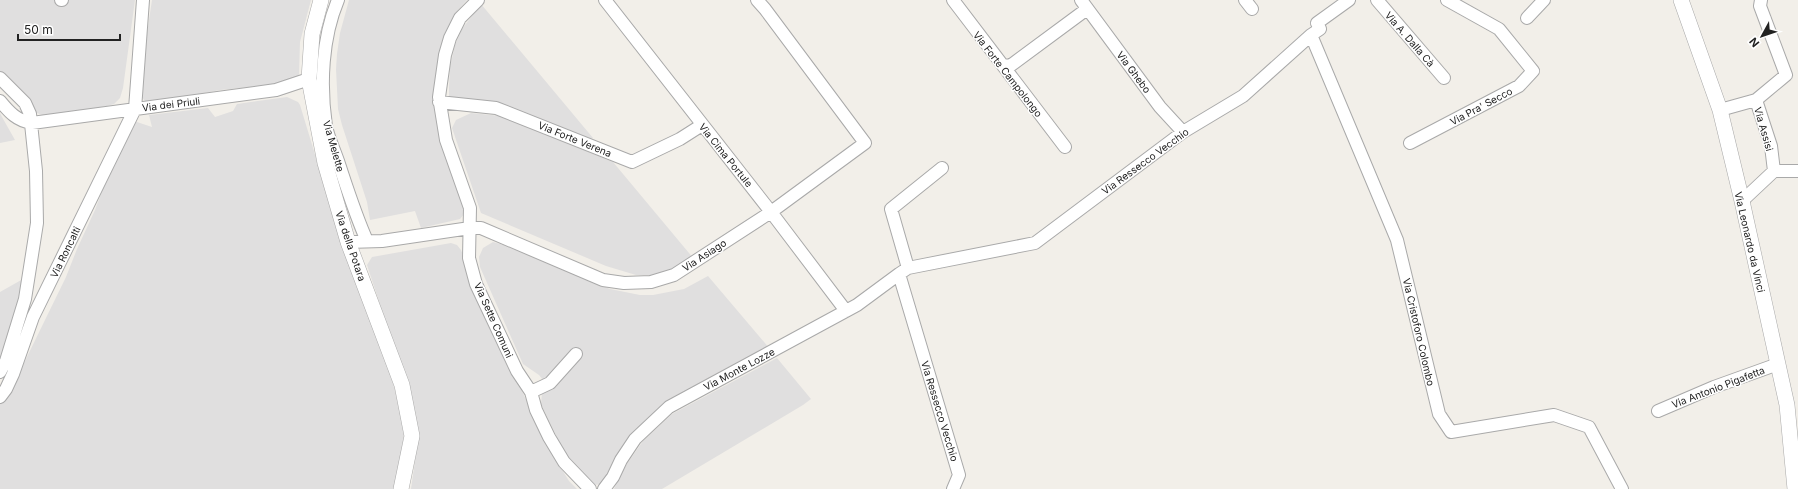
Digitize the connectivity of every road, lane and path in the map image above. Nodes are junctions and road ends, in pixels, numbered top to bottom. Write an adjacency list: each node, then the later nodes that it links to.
1 (143, 0): 24 (street)
2 (321, 0): 20 (street, Via della Potara)
3 (338, 0): 37 (street, Via Melette)
4 (478, 0): 23 (street, Via Sette Comuni)
5 (605, 0): 27 (street, Via Cima Portule)
6 (757, 0): 35 (street, Via Asiago)
7 (953, 0): 17 (street, Via Forte Campolongo)
8 (1349, 0): 16 (street, Via Ressecco Vecchio)
9 (1377, 0): 19 (street, Via A. Dalla Cà)
10 (1448, 0): 29 (street, Via Pra' Secco)
11 (1544, 0): 15 (street)
12 (1681, 0): 25 (street, Via Leonardo da Vinci)
13 (1761, 0): 21 (street)
14 (1084, 4): 17 (street, Via Ghebo); 28 (street, Via Ghebo)
15 (1527, 18)
16 (1311, 35): 28 (street, Via Ressecco Vecchio); 52 (street, Via Cristoforo Colombo)
17 (1003, 65): 30 (street, Via Forte Campolongo)
18 (0, 78): 26 (street)
19 (1444, 78)
20 (309, 79): 24 (street, Via dei Priuli); 38 (street, Via della Potara)
21 (1756, 100): 25 (street, Via Assisi); 32 (street, Via Assisi)
22 (0, 101): 26 (street)
23 (439, 102): 27 (street, Via Forte Verena); 36 (street, Via Sette Comuni)
24 (135, 109): 26 (street, Via dei Priuli); 45 (street, Via Roncalti)
25 (1720, 110): 34 (street, Via Leonardo da Vinci)
26 (32, 123): 43 (street)
27 (702, 126): 35 (street, Via Cima Portule)
28 (1182, 132): 39 (street, Via Ressecco Vecchio)
29 (1410, 143)
30 (1065, 147)
31 (942, 168): 39 (street, Via Ressecco Vecchio)
32 (1774, 171): 33 (street); 34 (street)
33 (1798, 171)
34 (1742, 201): 42 (street, Via Leonardo da Vinci)
35 (771, 212): 36 (street, Via Asiago); 40 (street, Via Cima Portule)
36 (470, 228): 37 (street, Via Asiago); 44 (street, Via Sette Comuni)
37 (367, 241): 38 (street, Via Asiago)
38 (348, 242): 48 (street, Via della Potara)
39 (903, 271): 40 (street, Via Monte Lozze); 51 (street, Via Ressecco Vecchio)
40 (846, 311): 50 (street, Via Monte Lozze)
41 (576, 354): 44 (street)
42 (1778, 364): 46 (street, Via Antonio Pigafetta); 47 (street, Via Leonardo da Vinci)
43 (0, 372)
44 (531, 392): 49 (street, Via Sette Comuni)
45 (0, 397)
46 (1658, 410)
47 (1795, 441): 53 (street, Via Leonardo da Vinci)
48 (401, 489)
49 (590, 489)
50 (604, 489)
51 (953, 489)
52 (1622, 489)
53 (1795, 489)

